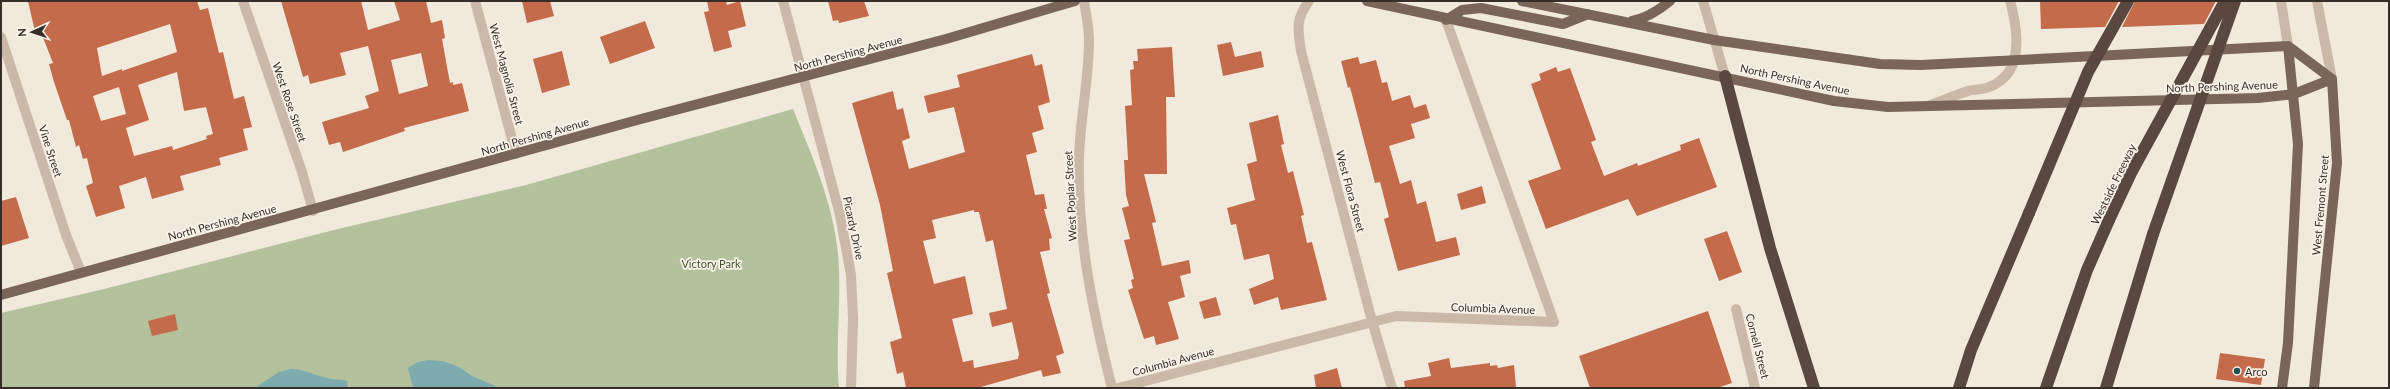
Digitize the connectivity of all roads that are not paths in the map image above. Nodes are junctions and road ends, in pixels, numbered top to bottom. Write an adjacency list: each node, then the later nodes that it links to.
1 (243, 1): 30 (street, West Rose Street)
2 (475, 1): 29 (street, West Magnolia Street)
3 (783, 1): 25 (street, Picardy Drive)
4 (1075, 1): 25 (main road, North Pershing Avenue)
5 (1084, 1): 36 (street, West Poplar Street)
6 (1309, 1): 34 (street, West Flora Street)
7 (1366, 1): 18 (main road, North Pershing Avenue)
8 (1522, 1): 17 (main road)
9 (1670, 1): 19 (main road)
10 (1703, 1): 21 (street)
11 (2010, 1): 23 (street)
12 (2128, 1): 41 (highway, bridge)
13 (2225, 1): 42 (highway, Westside Freeway, bridge)
14 (2235, 1): 43 (highway, bridge)
15 (2281, 1): 22 (street)
16 (2317, 1): 26 (street, West Fremont Street)
17 (1588, 14): 18 (main road); 19 (main road)
18 (1446, 20): 24 (main road, North Pershing Avenue); 34 (street, Columbia Avenue)
19 (1627, 22): 21 (main road)
20 (1, 37): 31 (street, Vine Street)
21 (1714, 40): 23 (main road); 24 (street)
22 (2288, 46): 23 (main road); 26 (main road); 27 (main road)
23 (2016, 59): 28 (street)
24 (1725, 76): 28 (main road, North Pershing Avenue); 40 (highway)
25 (803, 78): 29 (main road, North Pershing Avenue); 35 (street, Picardy Drive)
26 (2332, 79): 27 (main road, North Pershing Avenue); 45 (main road, West Fremont Street)
27 (2294, 94): 28 (main road, North Pershing Avenue); 44 (main road)
28 (1927, 107)
29 (516, 154): 30 (main road, North Pershing Avenue)
30 (313, 211): 31 (main road, North Pershing Avenue)
31 (81, 272): 32 (main road, North Pershing Avenue)
32 (1, 295)
33 (1736, 309): 39 (street, Cornell Street)
34 (1372, 321): 37 (street, Columbia Avenue); 38 (street, West Flora Street)
35 (851, 388)
36 (1112, 388)
37 (1118, 388)
38 (1392, 388)
39 (1756, 388)
40 (1814, 388)
41 (1959, 388)
42 (2046, 388)
43 (2106, 388)
44 (2282, 388)
45 (2314, 388)

